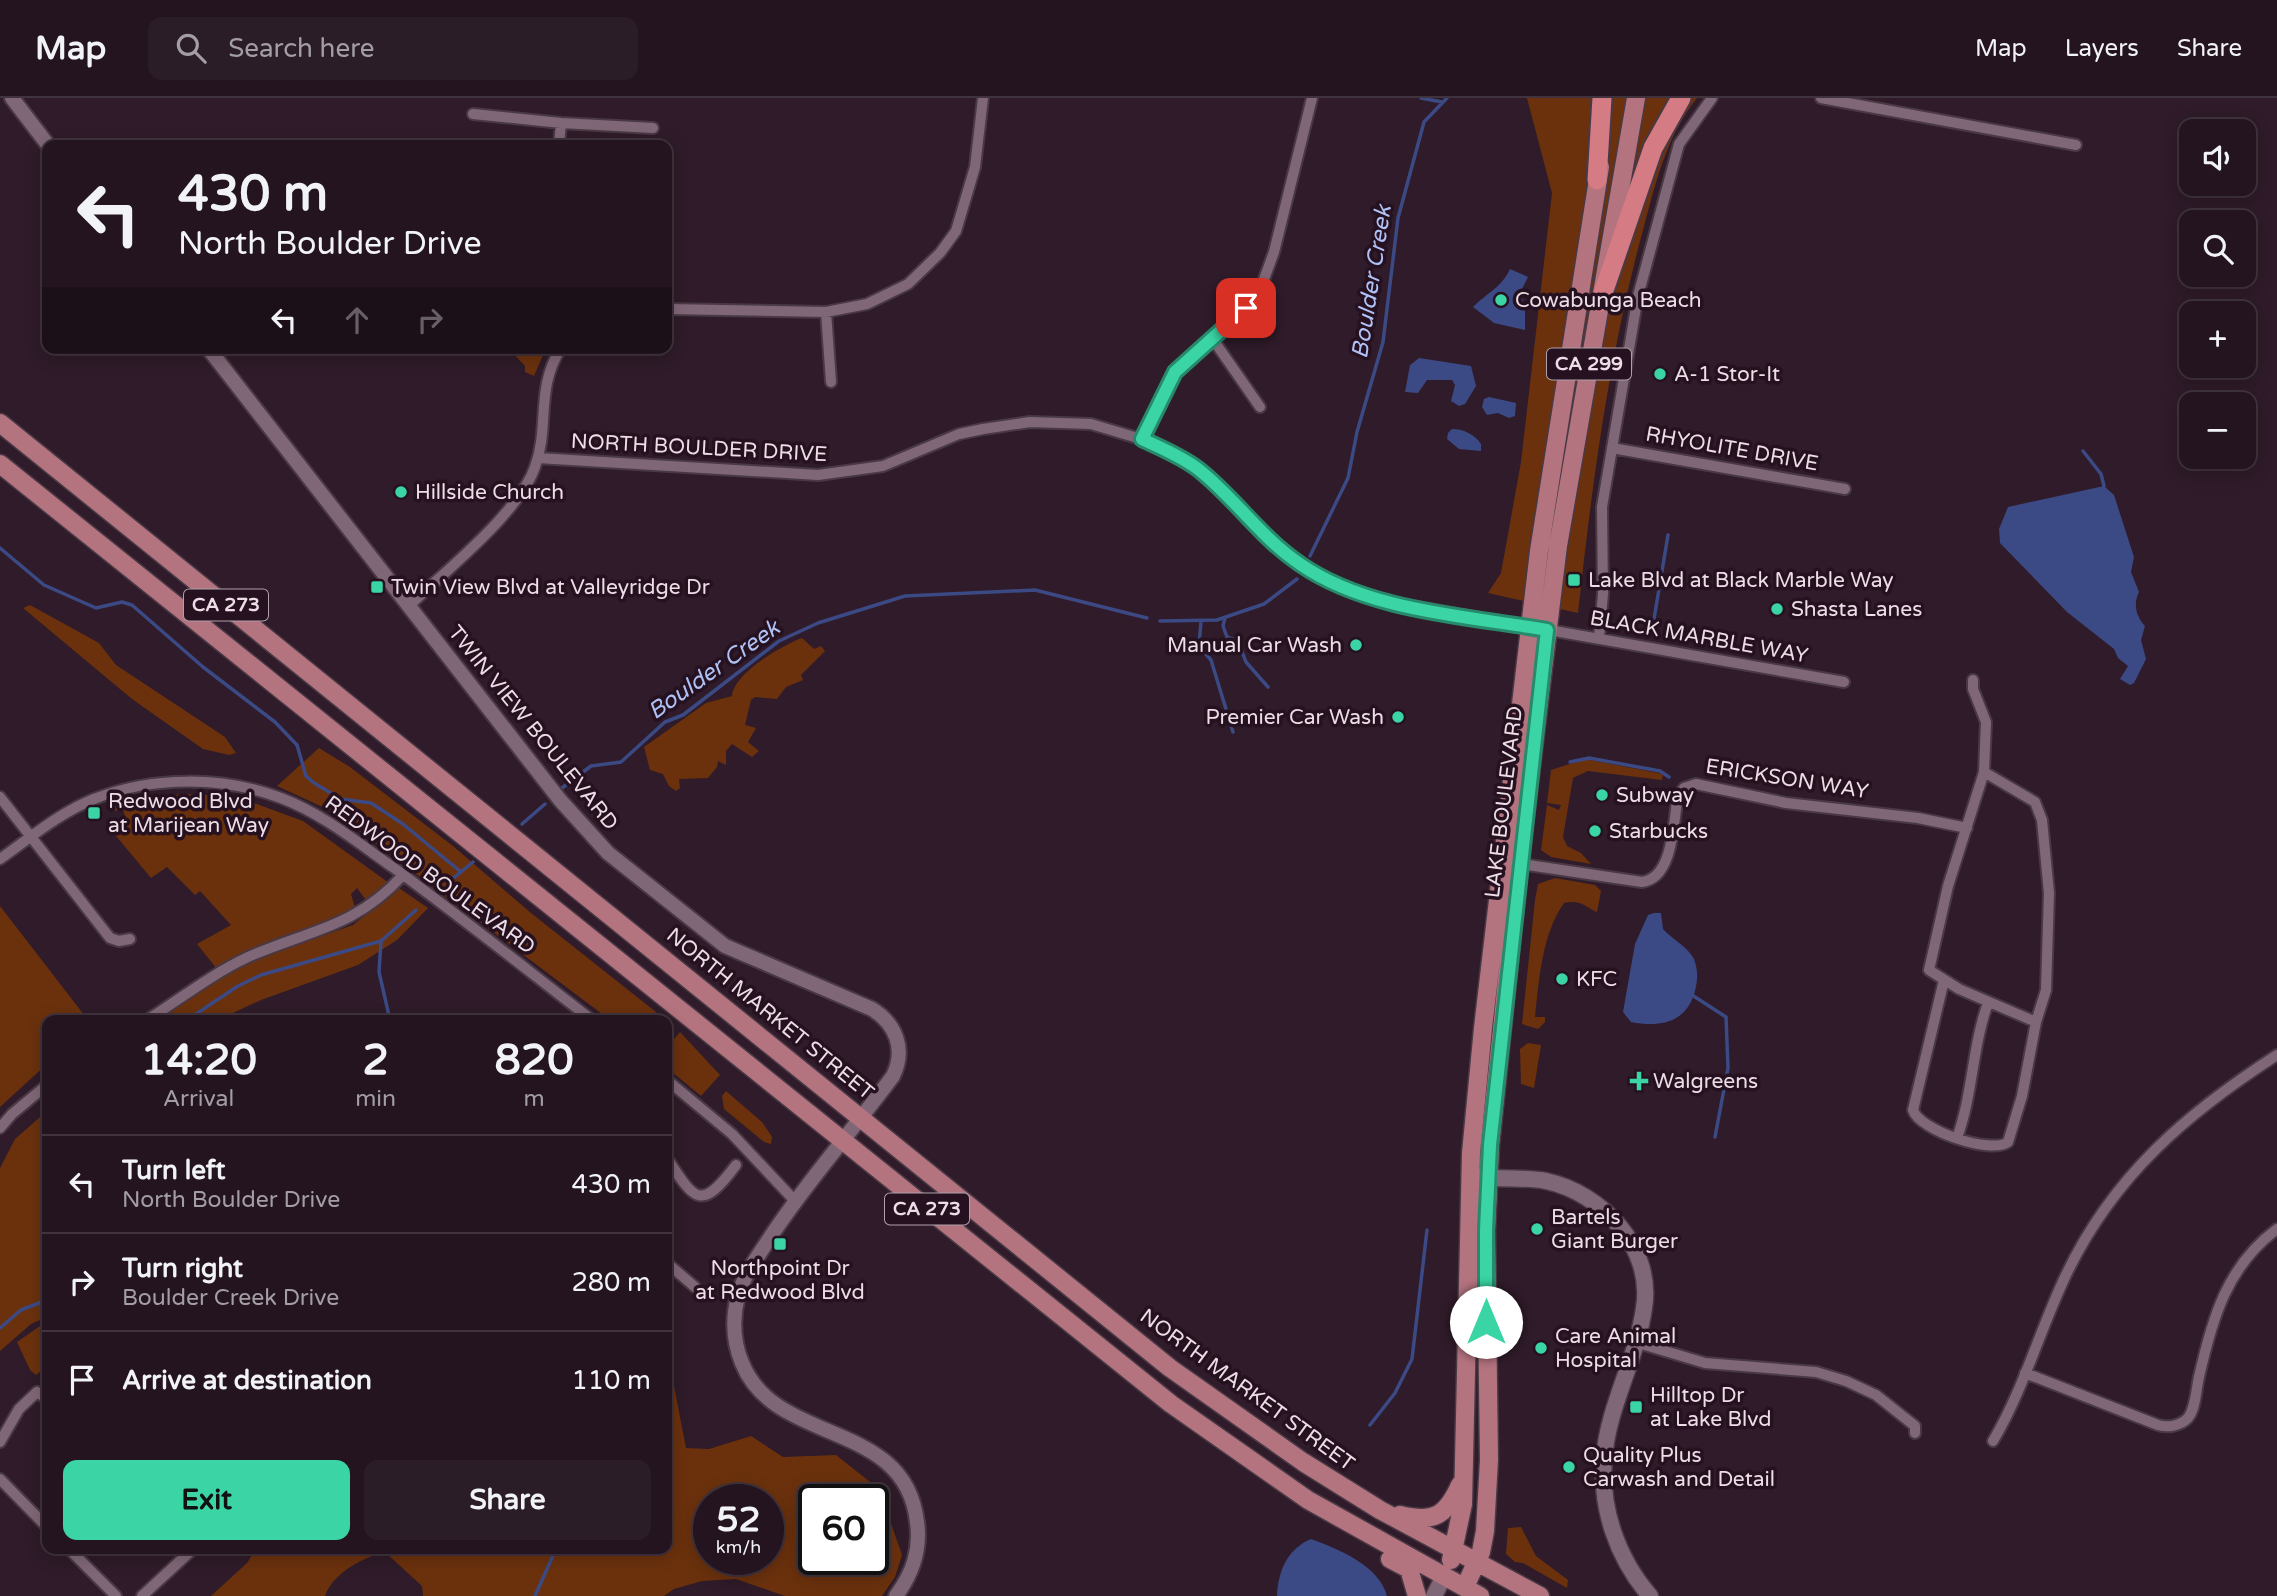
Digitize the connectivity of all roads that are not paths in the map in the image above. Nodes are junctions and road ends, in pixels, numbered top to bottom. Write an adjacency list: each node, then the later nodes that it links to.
1 (983, 98): 19 (street)
2 (1312, 98): 20 (street)
3 (1602, 98): 16 (highway)
4 (1611, 98): 16 (main road, LAKE BOULEVARD / CA 299)
5 (1636, 98): 17 (main road, LAKE BOULEVARD / CA 299)
6 (1681, 98): 17 (highway)
7 (1712, 98): 27 (street)
8 (1821, 98): 15 (street)
9 (13, 99): 13 (street)
10 (473, 114): 11 (street)
11 (561, 123): 12 (street); 14 (street)
12 (653, 128)
13 (44, 140)
14 (559, 140)
15 (2076, 145)
16 (1597, 180): 32 (main road, LAKE BOULEVARD / CA 299)
17 (1600, 302): 33 (main road, LAKE BOULEVARD / CA 299)
18 (672, 309): 19 (street)
19 (826, 312): 23 (street)
20 (1212, 338): 24 (street); 26 (street)
21 (213, 354): 31 (street, TWIN VIEW BOULEVARD)
22 (558, 354): 28 (street)
23 (831, 382)
24 (1260, 407)
25 (0, 423): 53 (main road, NORTH MARKET STREET / CA 273)
26 (1142, 439): 28 (street, NORTH BOULDER DRIVE); 32 (street, NORTH BOULDER DRIVE)
27 (1612, 448): 30 (street, RHYOLITE DRIVE); 34 (street)
28 (538, 458): 31 (street)
29 (0, 464): 56 (main road, CA 273)
30 (1845, 489)
31 (409, 606): 53 (street, TWIN VIEW BOULEVARD)
32 (1528, 627): 33 (street, NORTH BOULDER DRIVE); 42 (main road, LAKE BOULEVARD / CA 299)
33 (1547, 630): 34 (street, BLACK MARBLE WAY); 42 (main road, LAKE BOULEVARD / CA 299)
34 (1599, 638): 36 (street, BLACK MARBLE WAY)
35 (1973, 680): 37 (street)
36 (1844, 682)
37 (1984, 772): 39 (street); 49 (street)
38 (0, 797): 40 (street)
39 (1967, 828): 42 (street, ERICKSON WAY); 45 (street)
40 (32, 836): 41 (street, REDWOOD BOULEVARD); 43 (street, REDWOOD BOULEVARD); 44 (street)
41 (0, 859)
42 (1511, 862): 59 (main road, LAKE BOULEVARD / CA 299)
43 (403, 875): 47 (street); 48 (street, REDWOOD BOULEVARD)
44 (130, 939)
45 (1944, 979): 46 (street); 55 (street)
46 (1988, 1003): 49 (street); 55 (street)
47 (155, 1015)
48 (585, 1015)
49 (2036, 1022): 55 (street)
50 (2277, 1055): 65 (street)
51 (672, 1084): 60 (street)
52 (42, 1089): 54 (street)
53 (861, 1116): 56 (street, TWIN VIEW BOULEVARD); 73 (main road, NORTH MARKET STREET / CA 273)
54 (0, 1128)
55 (1957, 1138)
56 (842, 1142): 60 (street, TWIN VIEW BOULEVARD); 72 (main road, CA 273)
57 (672, 1166): 58 (street)
58 (736, 1166)
59 (1480, 1178): 64 (main road); 70 (main road, LAKE BOULEVARD / CA 299); 78 (main road, LAKE BOULEVARD / CA 299)
60 (795, 1201): 83 (street, TWIN VIEW BOULEVARD)
61 (2277, 1229): 65 (street)
62 (672, 1267): 63 (street)
63 (695, 1287)
64 (1635, 1342): 67 (street); 87 (main road)
65 (2025, 1373): 68 (street)
66 (42, 1396): 69 (street)
67 (1915, 1433)
68 (1993, 1441)
69 (0, 1442)
70 (1463, 1478): 73 (main road); 75 (main road, LAKE BOULEVARD / CA 299)
71 (0, 1479): 74 (street)
72 (1308, 1500): 79 (main road, CA 273); 84 (main road)
73 (1380, 1510): 75 (main road, NORTH MARKET STREET / CA 273)
74 (42, 1522)
75 (1454, 1552): 78 (main road, NORTH MARKET STREET / CA 273); 79 (main road, LAKE BOULEVARD / CA 299)
76 (74, 1554): 81 (street)
77 (188, 1554): 82 (street)
78 (1476, 1564): 80 (main road, LAKE BOULEVARD); 86 (main road, NORTH MARKET STREET / CA 273)
79 (1444, 1576): 80 (main road, CA 273); 85 (main road, LAKE BOULEVARD)
80 (1468, 1593)
81 (116, 1596)
82 (142, 1596)
83 (896, 1596)
84 (1418, 1596)
85 (1434, 1596)
86 (1540, 1596)
87 (1650, 1596)

